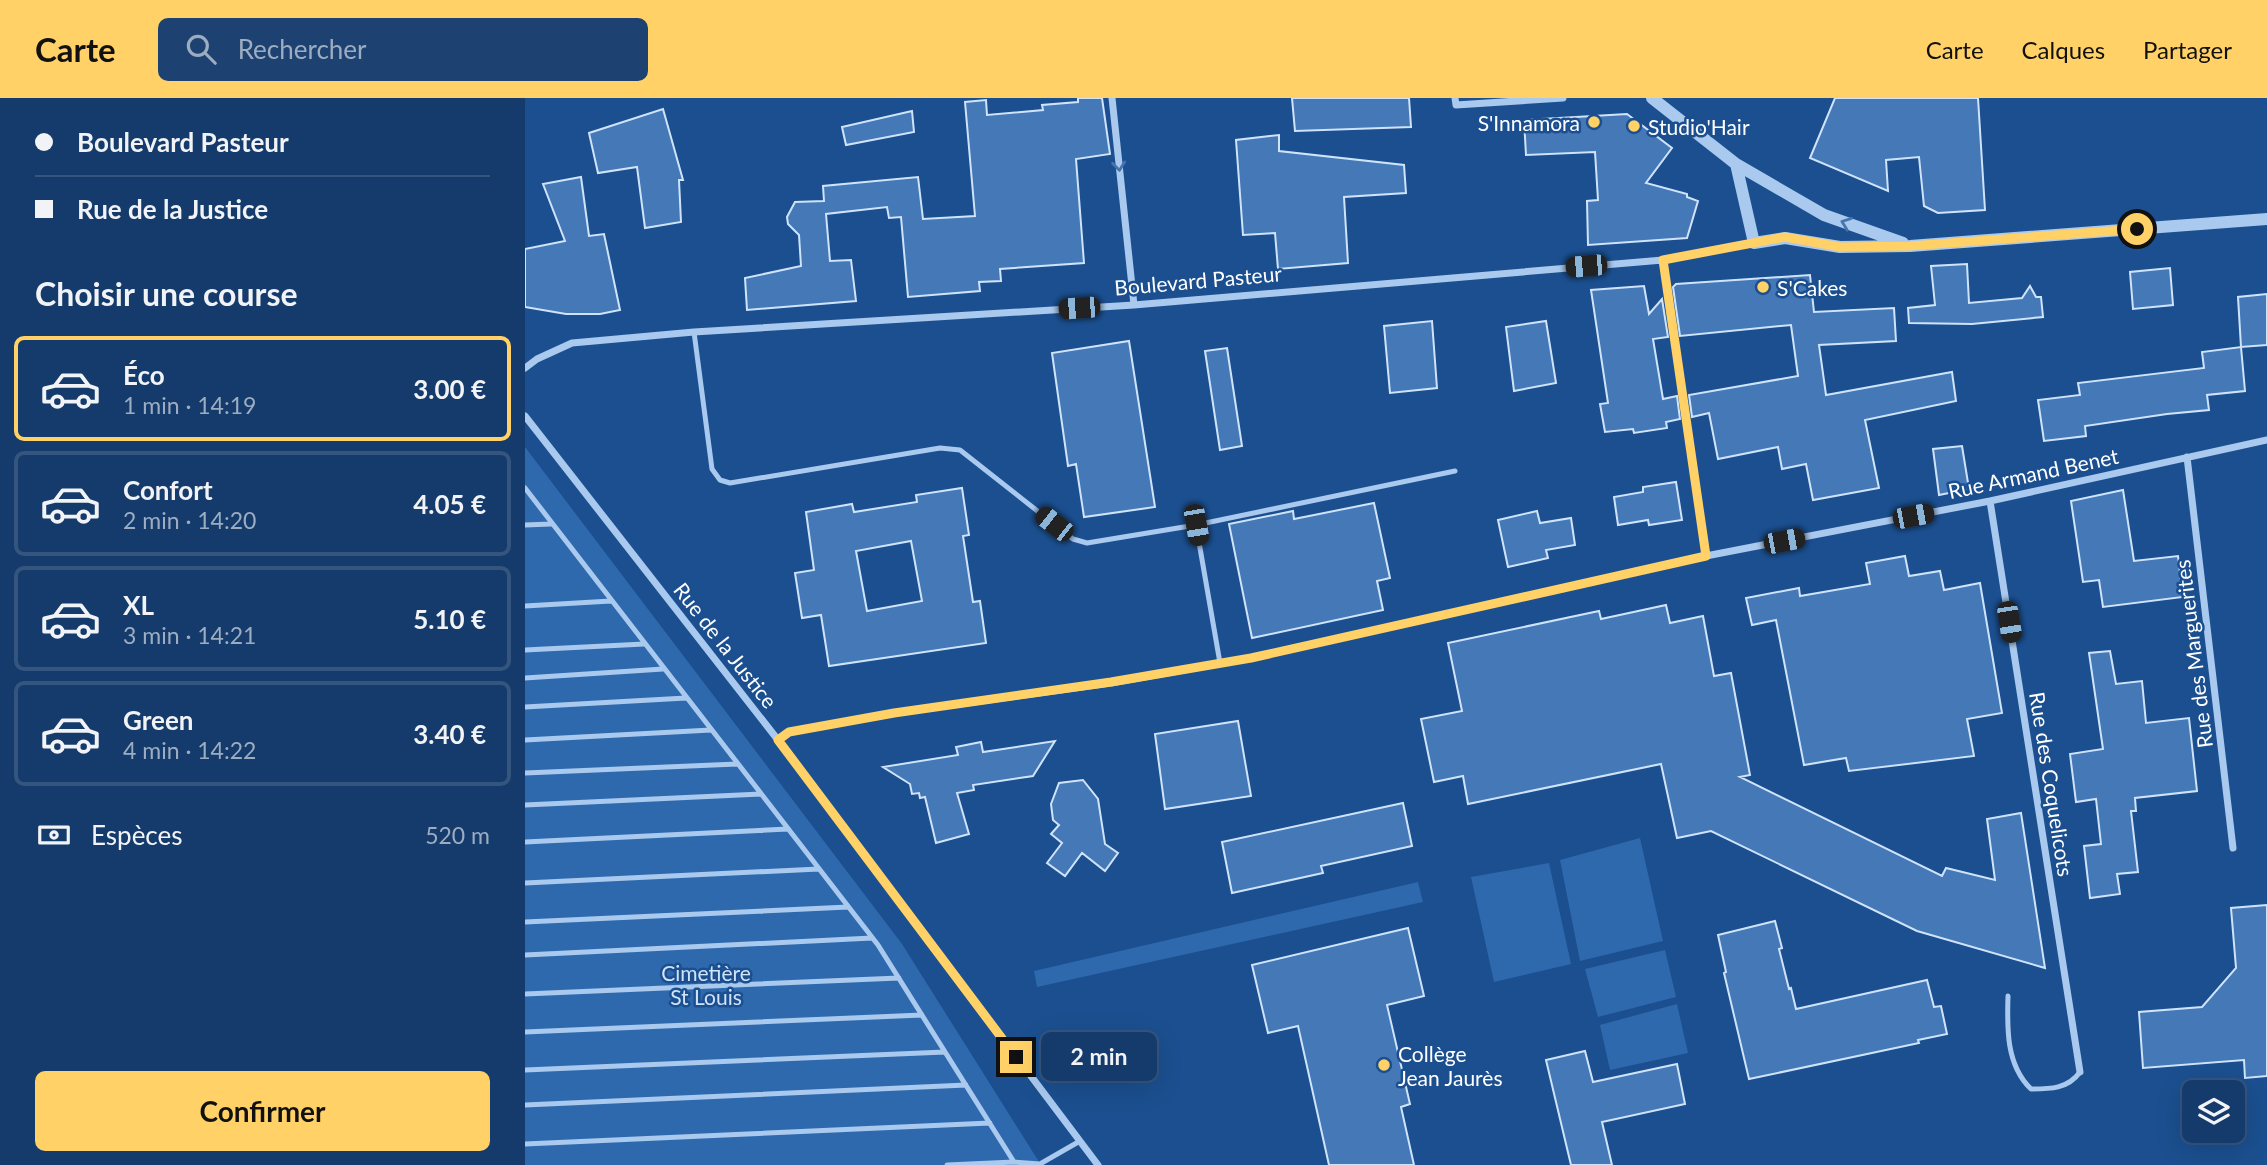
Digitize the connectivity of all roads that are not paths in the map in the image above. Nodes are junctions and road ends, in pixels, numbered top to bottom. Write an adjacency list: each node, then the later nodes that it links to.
1 (1112, 98): 10 (street, one-way to 10)
2 (1455, 98): 3 (street)
3 (1563, 98)
4 (1658, 100): 5 (street)
5 (1736, 164): 7 (street); 8 (street, one-way to 5)
6 (2267, 219): 8 (street)
7 (1754, 243): 8 (street); 9 (street, Boulevard Pasteur)
8 (1910, 246)
9 (1663, 260): 10 (street, Boulevard Pasteur); 22 (street)
10 (1134, 305): 11 (street, Boulevard Pasteur)
11 (694, 332): 12 (street, Boulevard Pasteur); 21 (lane)
12 (525, 368)
13 (525, 416): 34 (street, Rue de la Justice)
14 (2267, 440): 15 (street, Rue Armand Benet)
15 (2187, 457): 18 (street, Rue Armand Benet); 41 (street, Rue des Marguerites)
16 (1455, 471): 21 (lane)
17 (525, 488): 19 (lane)
18 (1990, 501): 22 (street, Rue Armand Benet); 55 (street, Rue des Coquelicots)
19 (551, 524): 20 (lane); 23 (lane)
20 (525, 525)
21 (1196, 525): 27 (lane)
22 (1706, 556): 27 (street, Rue Armand Benet)
23 (611, 601): 24 (lane); 25 (lane)
24 (525, 606)
25 (644, 644): 26 (lane); 28 (lane)
26 (525, 650)
27 (1220, 663): 34 (street, Rue Armand Benet)
28 (663, 669): 29 (lane); 30 (lane)
29 (525, 678)
30 (685, 698): 31 (lane); 32 (lane)
31 (525, 707)
32 (711, 730): 33 (lane); 35 (lane)
33 (525, 740)
34 (778, 740): 59 (street, Rue de la Justice)
35 (737, 764): 36 (lane); 37 (lane)
36 (525, 774)
37 (761, 794): 38 (lane); 39 (lane)
38 (525, 805)
39 (787, 829): 40 (lane); 42 (lane)
40 (525, 842)
41 (2233, 848)
42 (819, 869): 43 (lane); 44 (lane)
43 (525, 883)
44 (848, 907): 45 (lane); 46 (lane)
45 (525, 922)
46 (872, 938): 47 (lane); 48 (lane)
47 (525, 955)
48 (899, 978): 49 (lane); 51 (lane)
49 (525, 994)
50 (2008, 996): 55 (lane)
51 (922, 1015): 52 (lane); 53 (lane)
52 (525, 1032)
53 (945, 1052): 54 (lane); 56 (lane)
54 (525, 1070)
55 (2080, 1072)
56 (966, 1085): 57 (lane); 58 (lane)
57 (525, 1105)
58 (990, 1123): 60 (lane); 61 (lane)
59 (1080, 1140): 61 (lane); 63 (street, Rue de la Justice)
60 (525, 1144)
61 (1015, 1164): 62 (lane)
62 (947, 1165)
63 (1098, 1165)

